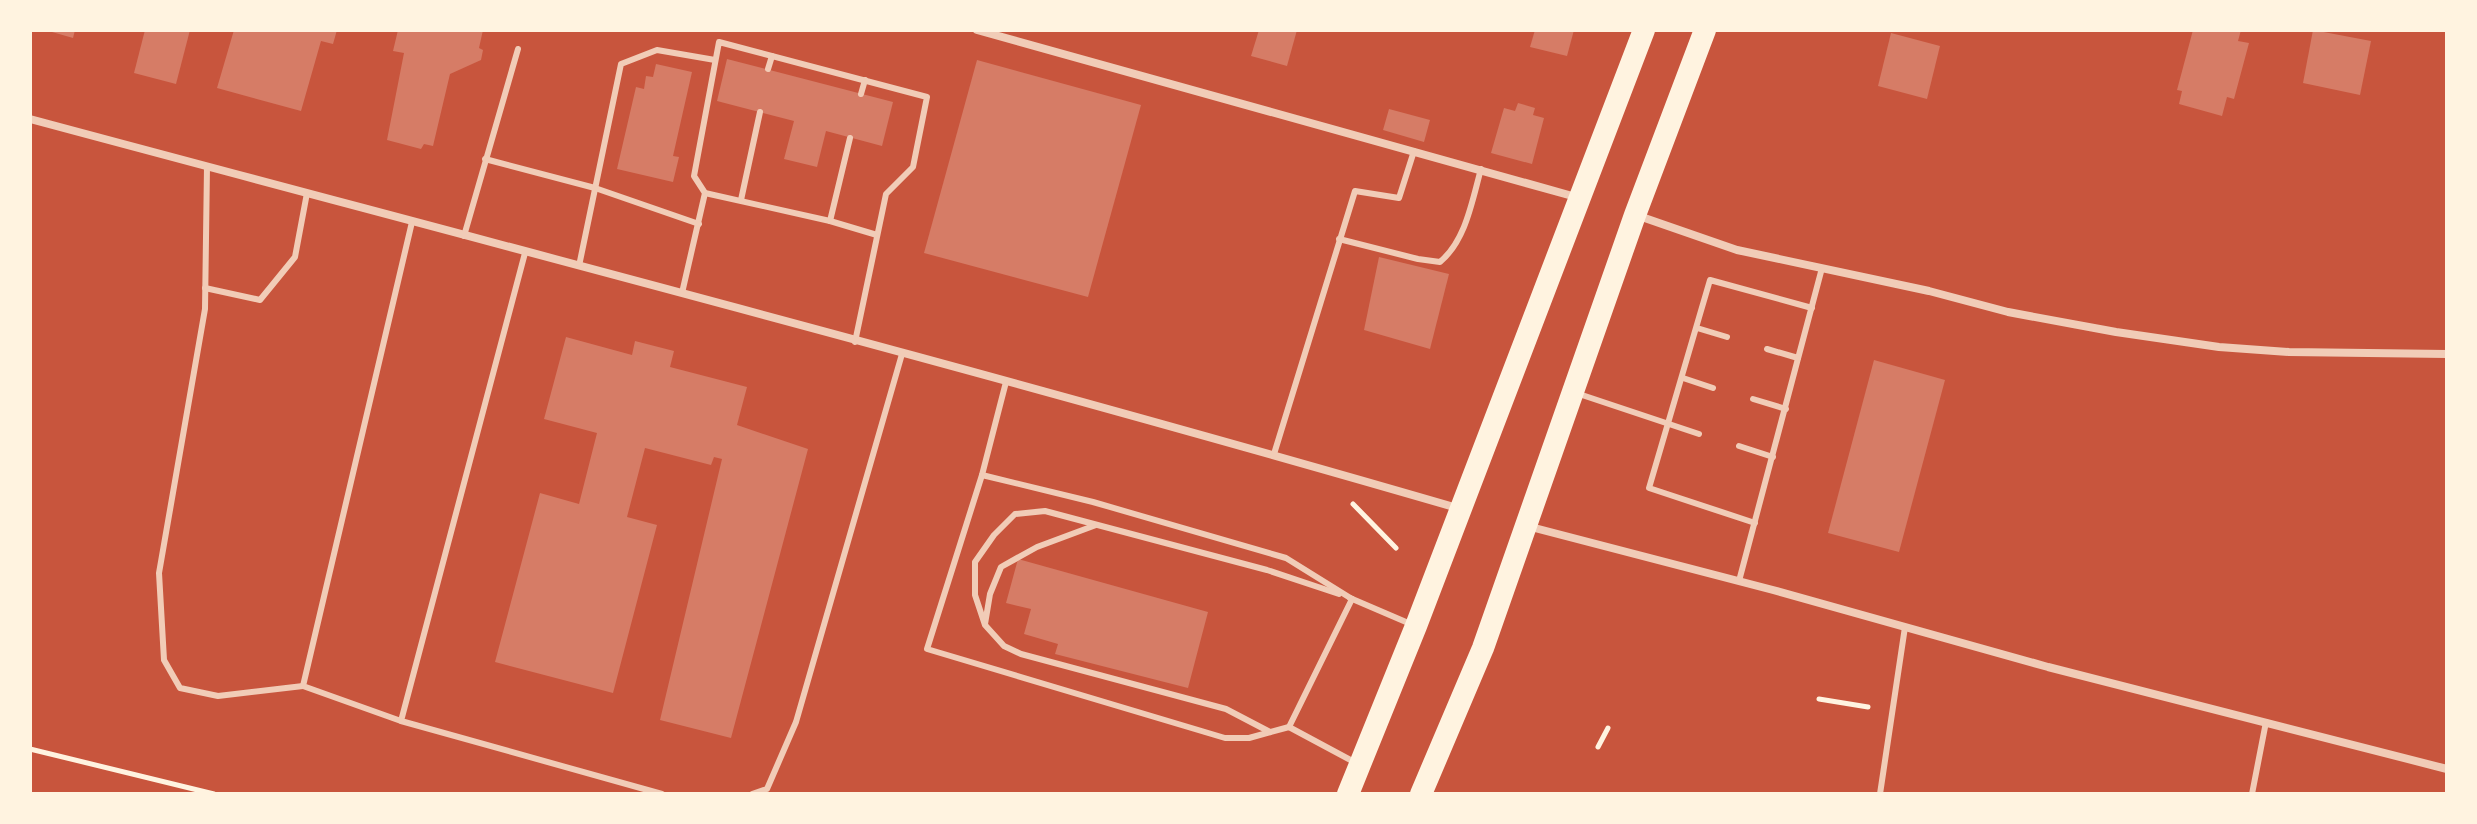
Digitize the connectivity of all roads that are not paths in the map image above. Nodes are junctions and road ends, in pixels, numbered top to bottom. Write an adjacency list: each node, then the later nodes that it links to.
1 (977, 30): 13 (street)
2 (1644, 30): 20 (highway)
3 (1705, 30): 22 (highway)
4 (518, 49): 14 (lane)
5 (772, 56): 6 (lane); 7 (lane); 8 (lane)
6 (715, 60): 17 (lane); 19 (lane)
7 (768, 69)
8 (865, 80): 9 (lane); 26 (lane)
9 (861, 94)
10 (760, 112): 21 (lane)
11 (30, 119): 15 (street)
12 (850, 138): 23 (lane)
13 (1414, 151): 16 (street); 28 (lane)
14 (485, 159): 17 (lane); 27 (lane)
15 (207, 167): 18 (street); 32 (lane)
16 (1481, 169): 20 (street); 28 (lane)
17 (595, 188): 25 (lane); 30 (lane)
18 (307, 193): 24 (street); 32 (lane)
19 (705, 193): 21 (lane); 25 (lane)
20 (1581, 198): 54 (highway)
21 (741, 200): 23 (lane)
22 (1635, 215): 31 (street); 45 (highway)
23 (830, 221): 26 (lane)
24 (412, 222): 27 (street); 63 (lane)
25 (699, 224): 33 (lane)
26 (877, 235): 37 (lane)
27 (464, 236): 29 (street)
28 (1339, 239): 51 (lane)
29 (525, 253): 30 (street); 64 (lane)
30 (579, 266): 33 (street)
31 (1822, 268): 34 (lane); 40 (street)
32 (205, 288): 63 (lane)
33 (682, 293): 37 (street)
34 (1812, 308): 35 (lane); 41 (lane)
35 (1697, 328): 36 (lane); 42 (lane)
36 (1727, 337)
37 (855, 342): 39 (street)
38 (1767, 349): 41 (lane)
39 (902, 354): 43 (street); 71 (lane)
40 (2447, 354)
41 (1798, 358): 47 (lane)
42 (1683, 378): 44 (lane); 48 (lane)
43 (1006, 382): 51 (street); 53 (lane)
44 (1713, 388)
45 (1572, 391): 48 (lane); 57 (highway)
46 (1753, 399): 47 (lane)
47 (1786, 409): 52 (lane)
48 (1668, 424): 49 (lane); 55 (lane)
49 (1699, 434)
50 (1739, 446): 52 (lane)
51 (1274, 454): 54 (street)
52 (1773, 457): 55 (lane)
53 (982, 475): 59 (lane); 67 (lane)
54 (1461, 509): 61 (highway)
55 (1755, 523): 58 (lane)
56 (1096, 525): 59 (lane); 60 (lane); 60 (lane)
57 (1525, 526): 58 (street); 73 (highway)
58 (1739, 581): 62 (street)
59 (1352, 599): 61 (lane); 66 (lane)
60 (985, 625): 67 (lane)
61 (1416, 626): 68 (highway)
62 (1905, 627): 65 (street); 74 (lane)
63 (303, 686): 64 (lane)
64 (401, 721): 70 (lane)
65 (2266, 722): 69 (street); 75 (lane)
66 (1289, 727): 67 (lane); 68 (lane)
67 (1270, 732)
68 (1359, 764): 72 (highway)
69 (2447, 769)
70 (662, 794)
71 (752, 794)
72 (1348, 794)
73 (1421, 794)
74 (1880, 794)
75 (2252, 794)

